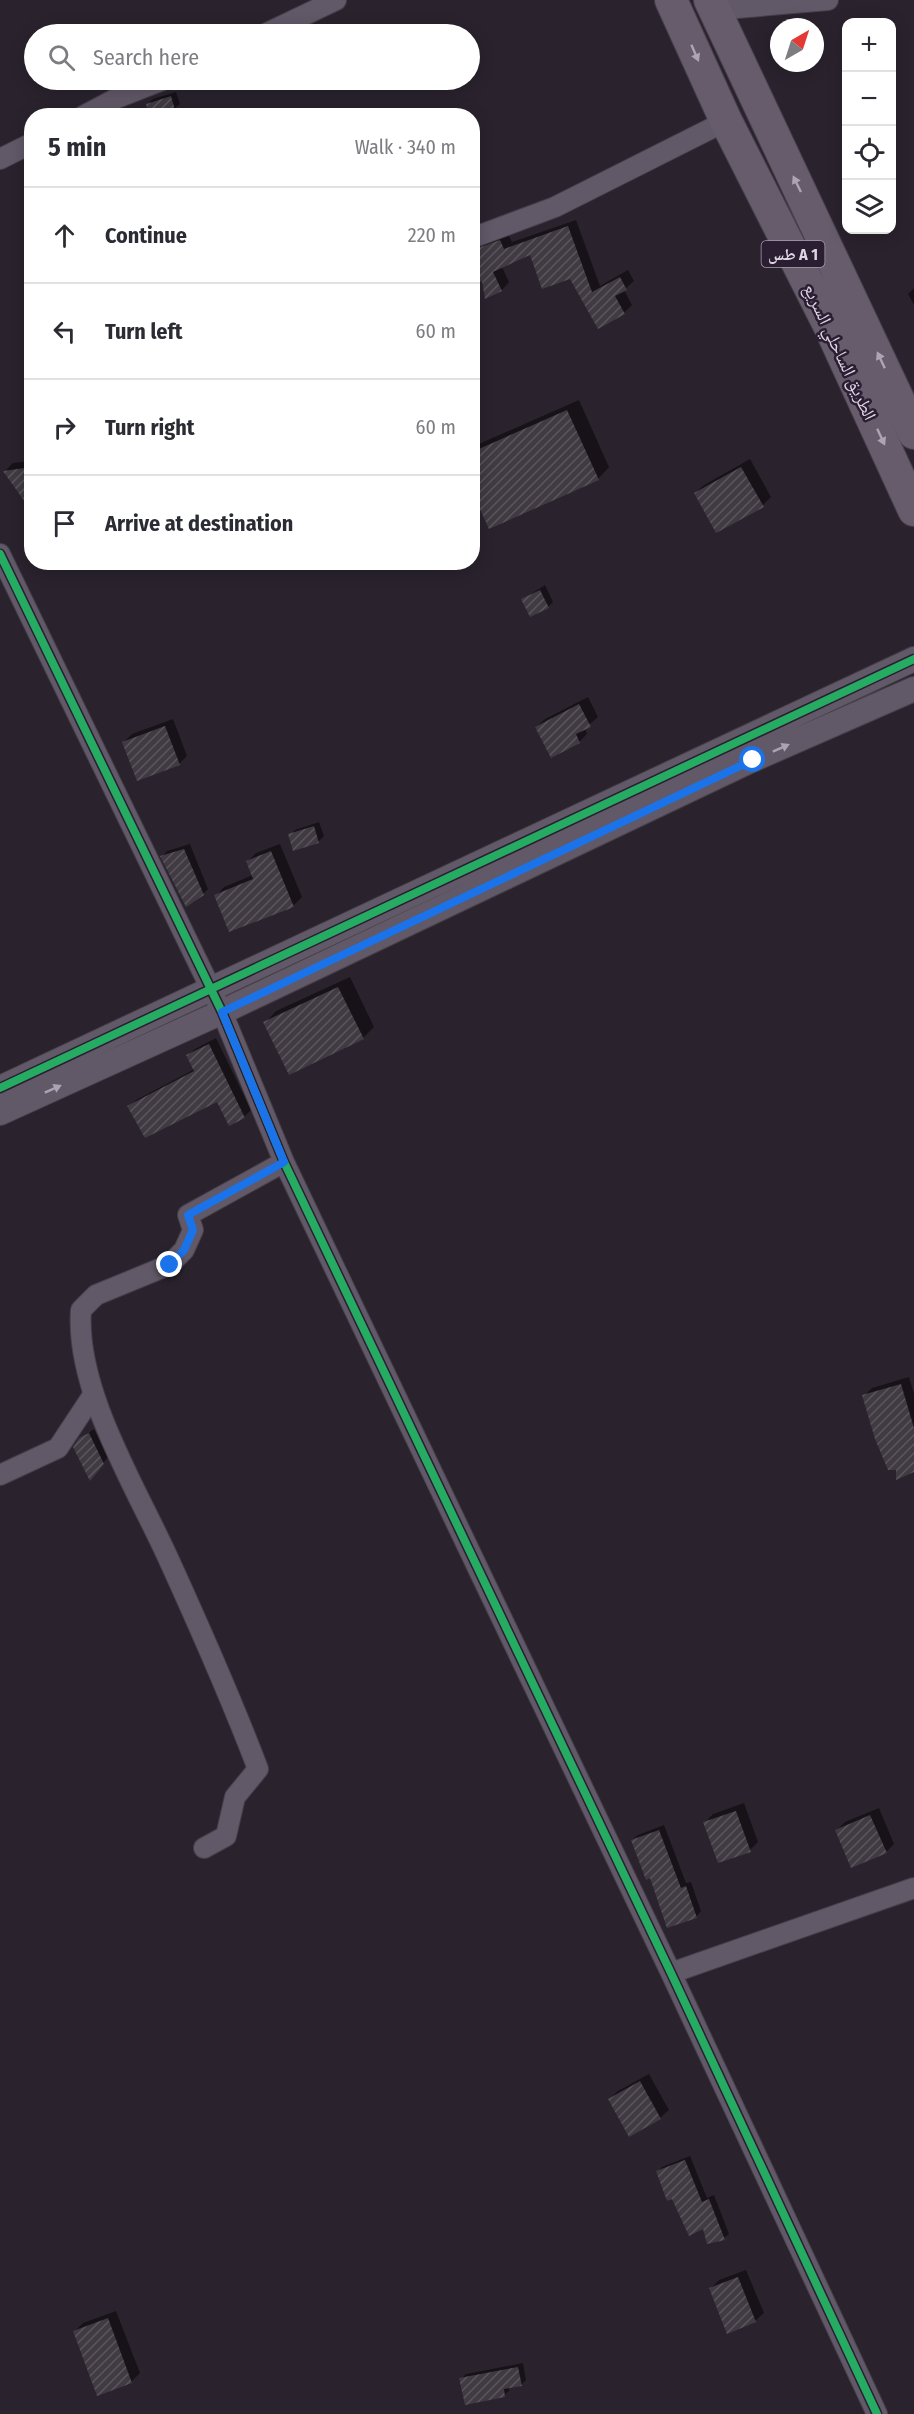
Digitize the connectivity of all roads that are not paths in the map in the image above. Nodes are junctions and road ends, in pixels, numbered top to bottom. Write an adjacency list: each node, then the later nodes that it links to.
1 (336, 0): 5 (street)
2 (671, 0): 8 (highway, الطريق الساحلي السريع / طس A 1, one-way to 8)
3 (828, 0): 4 (street)
4 (712, 5): 12 (highway, الطريق الساحلي السريع / طس A 1, one-way to 4)
5 (287, 24)
6 (138, 90): 7 (street)
7 (98, 108)
8 (726, 121): 11 (street); 13 (highway, الطريق الساحلي السريع / طس A 1, one-way to 13)
9 (24, 146): 10 (street)
10 (0, 159)
11 (480, 235)
12 (914, 433)
13 (914, 510)
14 (0, 554): 20 (street)
15 (914, 659): 17 (street)
16 (914, 688): 17 (street, one-way to 16)
17 (749, 750): 18 (street); 19 (street)
18 (370, 913): 19 (street); 20 (street)
19 (383, 936): 21 (street)
20 (210, 988): 21 (street); 22 (street)
21 (222, 1012): 22 (street, one-way to 21); 23 (street)
22 (4, 1099)
23 (284, 1162): 24 (street); 28 (street)
24 (93, 1395): 25 (street); 26 (street)
25 (0, 1476)
26 (204, 1848)
27 (914, 1888): 28 (street)
28 (671, 1973): 29 (street)
29 (877, 2414)

